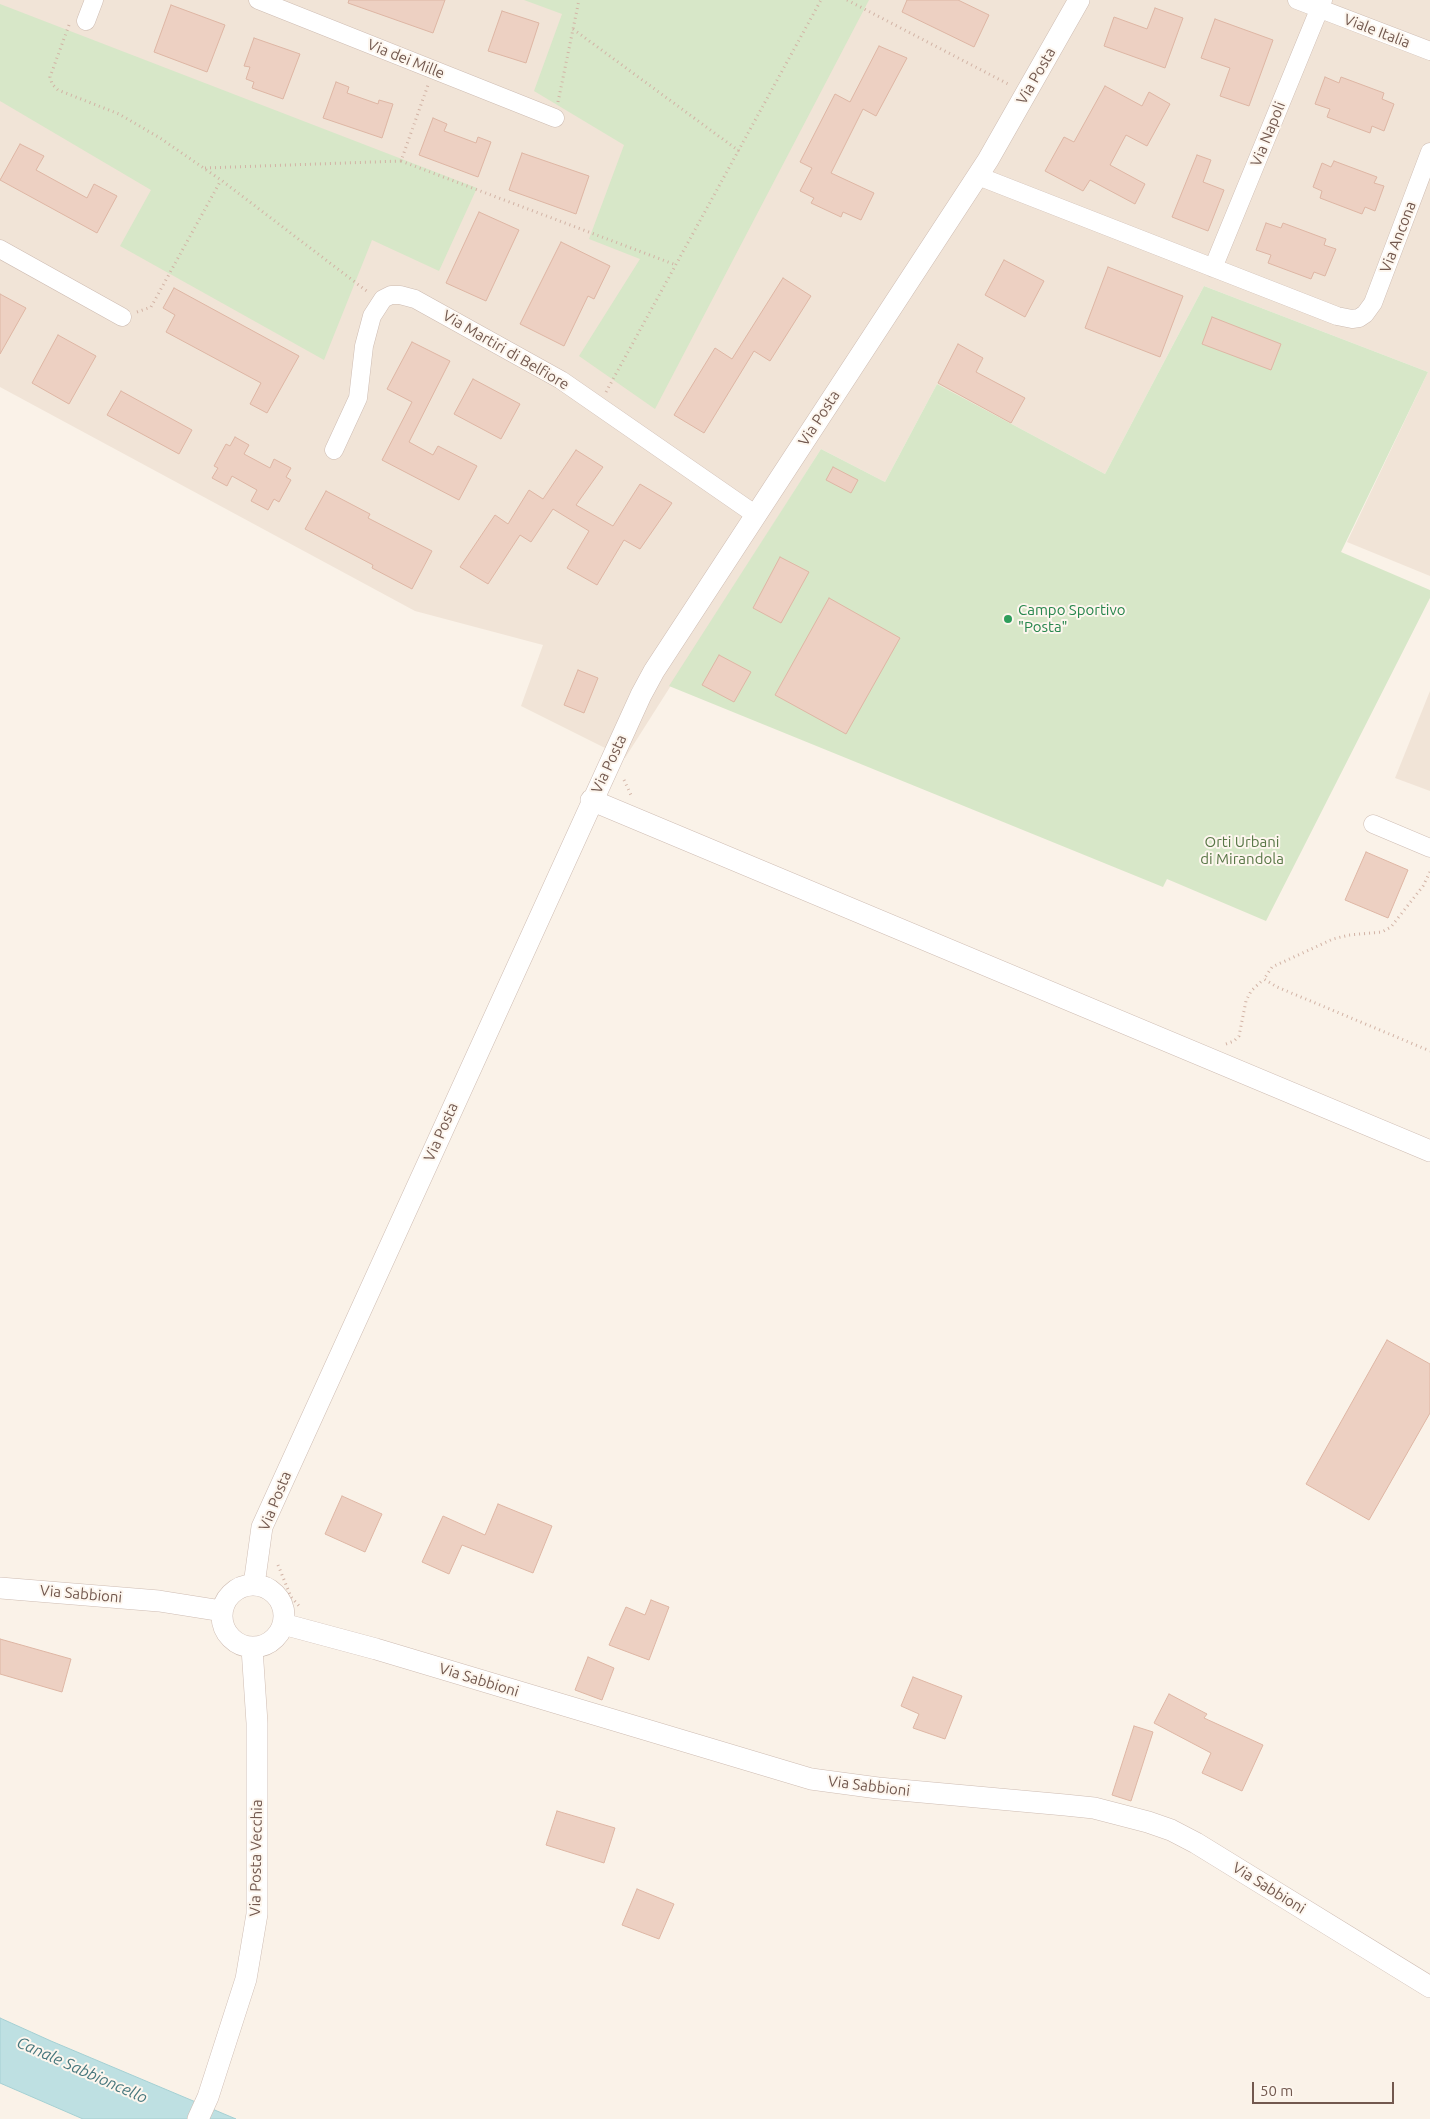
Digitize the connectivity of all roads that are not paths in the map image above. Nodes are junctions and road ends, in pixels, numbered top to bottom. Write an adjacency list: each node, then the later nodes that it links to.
1 (94, 0): 6 (street)
2 (258, 0): 8 (street, Via dei Mille)
3 (1079, 0): 10 (street, Via Posta)
4 (1297, 0): 5 (street, Viale Italia)
5 (1321, 4): 7 (street, Viale Italia); 12 (street, Via Napoli)
6 (86, 21)
7 (1430, 51)
8 (555, 118)
9 (1430, 152): 12 (street, Via Ancona)
10 (978, 176): 12 (street); 15 (street, Via Posta)
11 (0, 249): 13 (street)
12 (1213, 268)
13 (122, 318)
14 (334, 450): 15 (street, Via Martiri di Belfiore)
15 (756, 515): 16 (street, Via Posta)
16 (592, 800): 19 (street); 20 (street, Via Posta)
17 (1373, 824): 18 (street)
18 (1430, 848)
19 (1430, 1151)
20 (254, 1586): 22 (street); 23 (street)
21 (0, 1588): 22 (street, Via Sabbioni)
22 (222, 1610): 24 (street)
23 (283, 1624): 24 (street); 25 (street, Via Sabbioni)
24 (252, 1648): 26 (street, Via Posta Vecchia)
25 (1430, 1987)
26 (198, 2119)

